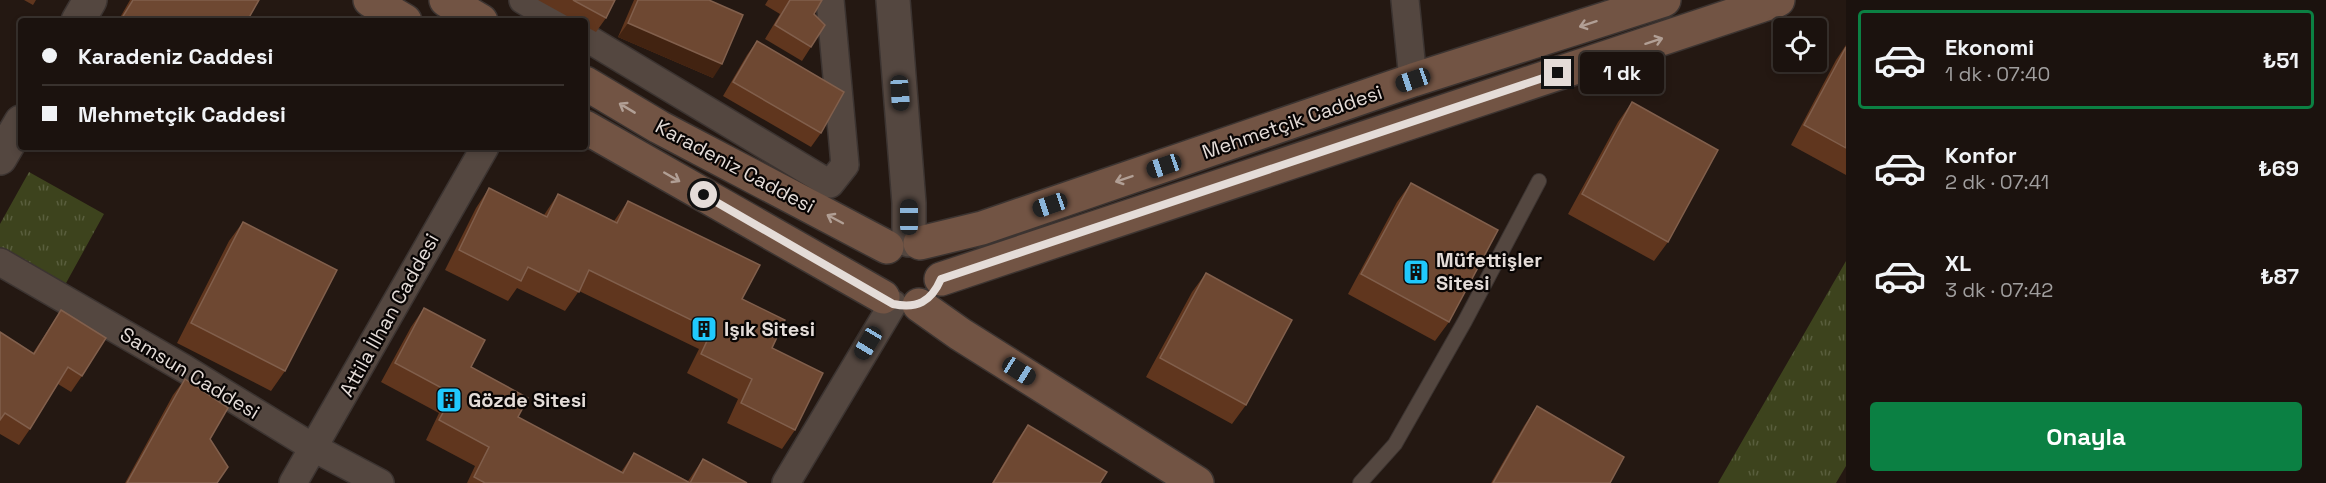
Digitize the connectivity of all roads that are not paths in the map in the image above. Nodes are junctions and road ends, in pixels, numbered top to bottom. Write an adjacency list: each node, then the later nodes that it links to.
1 (90, 0): 10 (street)
2 (370, 0): 11 (main road)
3 (446, 0): 12 (main road)
4 (523, 0): 13 (street)
5 (831, 0): 14 (street)
6 (893, 0): 22 (street)
7 (1405, 0): 15 (street)
8 (1664, 0): 15 (main road, Mehmetçik Caddesi, one-way to 15)
9 (1778, 0): 24 (main road, Mehmetçik Caddesi, one-way to 9)
10 (80, 18)
11 (400, 18)
12 (476, 18)
13 (553, 18)
14 (588, 39)
15 (1413, 80): 22 (main road, Mehmetçik Caddesi, one-way to 22)
16 (588, 85): 22 (main road, Karadeniz Caddesi, one-way to 16)
17 (18, 127): 20 (street)
18 (588, 129): 25 (main road, Karadeniz Caddesi, one-way to 25)
19 (483, 150): 26 (street, Attila İlhan Caddesi)
20 (0, 158)
21 (1539, 181): 31 (lane)
22 (906, 243): 24 (main road); 25 (main road)
23 (0, 262): 26 (street, Samsun Caddesi)
24 (941, 279): 25 (main road)
25 (898, 302): 29 (street); 30 (main road, Karadeniz Caddesi)
26 (314, 448): 27 (street, Attila İlhan Caddesi); 28 (street, Samsun Caddesi)
27 (293, 483)
28 (380, 483)
29 (786, 483)
30 (1197, 483)
31 (1360, 483)

